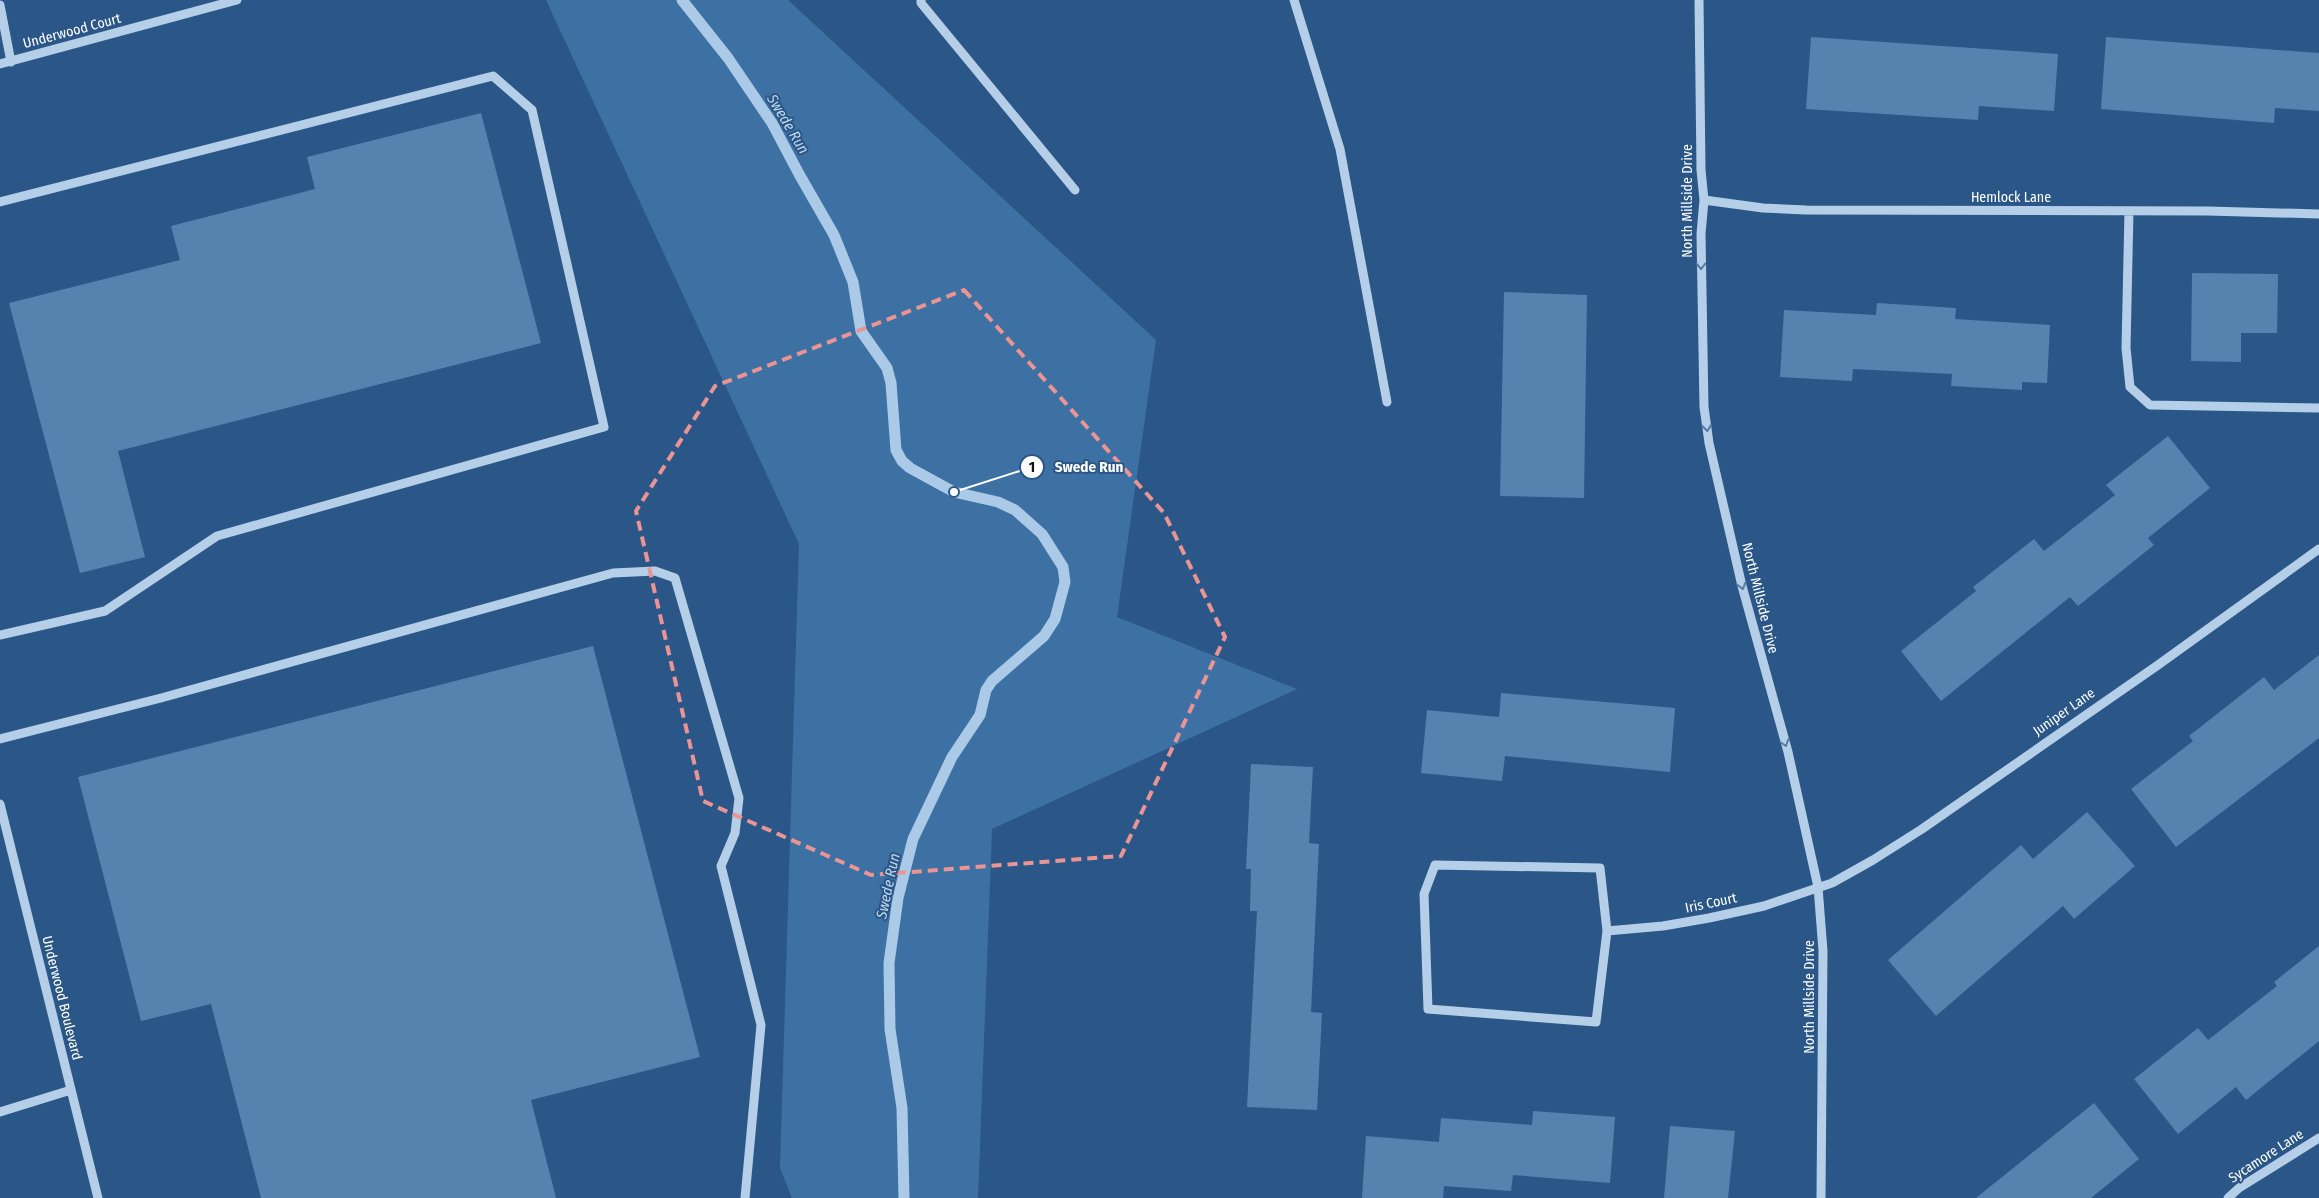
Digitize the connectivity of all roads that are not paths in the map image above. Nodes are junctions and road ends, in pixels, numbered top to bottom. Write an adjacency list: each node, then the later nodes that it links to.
1 (237, 0): 6 (street, Underwood Court)
2 (921, 0): 8 (street)
3 (1294, 0): 13 (street)
4 (1698, 0): 9 (street, North Millside Drive)
5 (0, 5): 6 (street)
6 (11, 62): 7 (street, Underwood Court)
7 (0, 64)
8 (1075, 190)
9 (1704, 200): 11 (street, Hemlock Lane); 19 (street, North Millside Drive, one-way to 19)
10 (0, 202): 16 (street)
11 (2129, 211): 12 (street, Hemlock Lane); 14 (street)
12 (2319, 214)
13 (1387, 402)
14 (2319, 408)
15 (2319, 549): 19 (street, Juniper Lane)
16 (0, 635)
17 (0, 738): 25 (street)
18 (0, 804): 21 (street, Underwood Boulevard)
19 (1818, 887): 20 (street, Iris Court); 26 (street, North Millside Drive)
20 (1607, 931): 20 (street)
21 (71, 1090): 22 (street); 24 (street, Underwood Boulevard)
22 (0, 1112)
23 (2319, 1138): 27 (street, Sycamore Lane)
24 (98, 1198)
25 (745, 1198)
26 (1821, 1198)
27 (2228, 1198)

